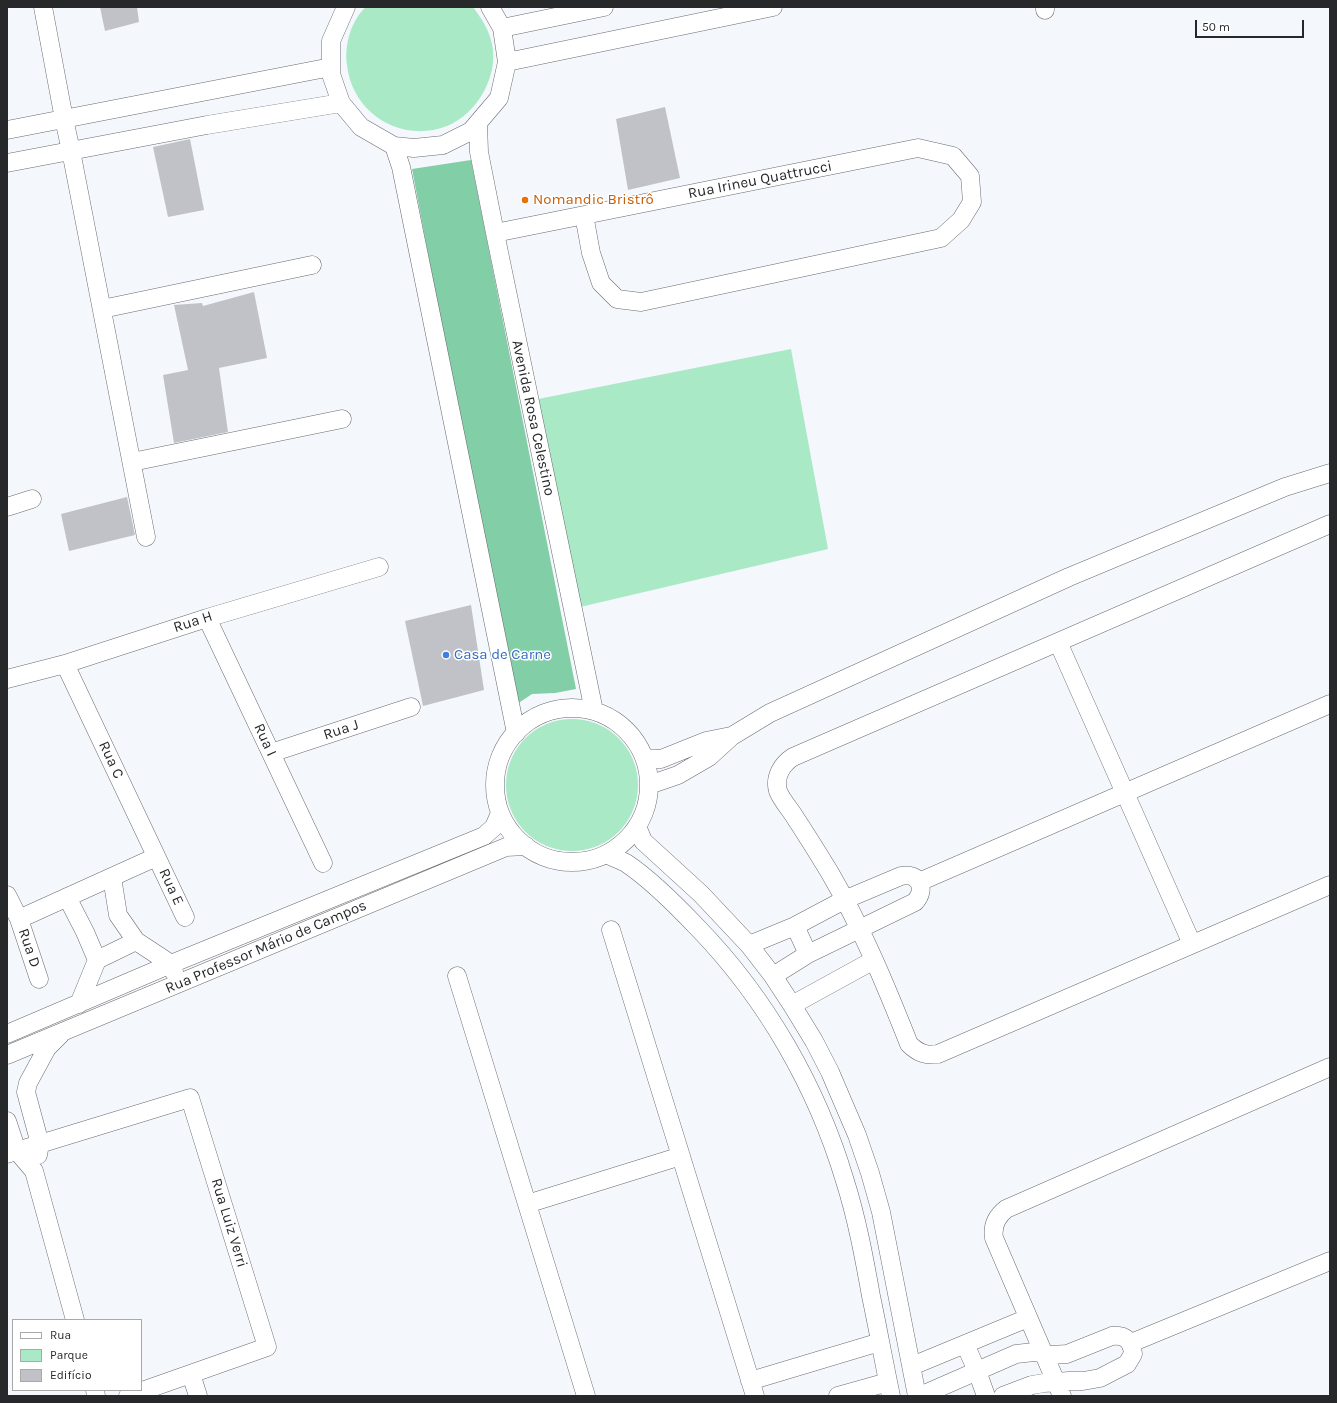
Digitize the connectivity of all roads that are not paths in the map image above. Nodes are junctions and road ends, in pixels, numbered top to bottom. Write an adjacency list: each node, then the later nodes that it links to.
1 (43, 7): 10 (street)
2 (346, 7): 8 (street)
3 (490, 7): 6 (street)
4 (604, 7): 6 (street)
5 (773, 7): 7 (street)
6 (502, 28): 7 (street)
7 (507, 62): 11 (street)
8 (331, 67): 9 (street); 10 (street)
9 (341, 103): 13 (street); 14 (street)
10 (64, 119): 12 (street); 14 (street)
11 (478, 123): 13 (street); 17 (street, Avenida Rosa Celestino)
12 (7, 130)
13 (394, 146): 35 (street)
14 (71, 151): 15 (street); 19 (street)
15 (7, 164)
16 (584, 216): 16 (street, Rua Irineu Quattrucci); 17 (street, Rua Irineu Quattrucci)
17 (495, 233): 34 (street, Avenida Rosa Celestino)
18 (312, 266): 19 (street)
19 (102, 309): 21 (street)
20 (342, 419): 21 (street)
21 (132, 462): 26 (street)
22 (1330, 473): 36 (street)
23 (32, 499): 24 (street)
24 (7, 507)
25 (1330, 524): 29 (street)
26 (146, 537)
27 (379, 567): 28 (street, Rua H)
28 (207, 618): 30 (street, Rua H); 37 (street, Rua I)
29 (1058, 642): 40 (street); 52 (street)
30 (66, 664): 31 (street, Rua H); 45 (street, Rua C)
31 (7, 679)
32 (1330, 704): 40 (street)
33 (411, 707): 37 (street, Rua J)
34 (594, 711): 35 (street); 38 (street)
35 (516, 733): 41 (street)
36 (732, 736): 38 (street); 39 (street)
37 (271, 753): 46 (street, Rua I)
38 (644, 758): 39 (street)
39 (649, 785): 42 (street)
40 (1124, 793): 48 (street); 59 (street)
41 (500, 813): 43 (street); 64 (street, Rua Professor Mário de Campos)
42 (637, 826): 44 (street); 60 (street)
43 (526, 846): 44 (street); 68 (street, Rua Professor Mário de Campos)
44 (606, 854): 75 (street)
45 (156, 856): 47 (street); 53 (street, Rua E)
46 (323, 863)
47 (112, 877): 51 (street); 58 (street)
48 (919, 882): 52 (street); 57 (street)
49 (1330, 885): 59 (street)
50 (7, 895): 54 (street, Rua D)
51 (67, 897): 54 (street); 62 (street)
52 (844, 900): 55 (street); 57 (street)
53 (185, 917)
54 (19, 919): 67 (street, Rua D)
55 (796, 926): 60 (street); 61 (street)
56 (611, 930): 80 (street)
57 (860, 930): 61 (street); 63 (street)
58 (136, 941): 62 (street); 64 (street)
59 (1192, 944): 63 (street)
60 (749, 945): 66 (street)
61 (808, 954): 66 (street)
62 (97, 960): 69 (street)
63 (874, 960): 70 (street)
64 (171, 964): 68 (street); 69 (street, Rua Professor Mário de Campos)
65 (457, 976): 82 (street)
66 (773, 976): 70 (street)
67 (39, 979)
68 (177, 984): 71 (street, Rua Professor Mário de Campos)
69 (79, 1004): 72 (street, Rua Professor Mário de Campos)
70 (792, 1005): 73 (street)
71 (64, 1031): 74 (street, Rua Professor Mário de Campos); 78 (street)
72 (7, 1034)
73 (814, 1041): 75 (street); 83 (street)
74 (7, 1054)
75 (792, 1054): 84 (street)
76 (1330, 1067): 86 (street)
77 (7, 1121): 79 (street)
78 (40, 1144): 79 (street); 81 (street); 94 (street, Rua Luiz Verri)
79 (12, 1153): 81 (street)
80 (681, 1156): 82 (street); 95 (street)
81 (34, 1171): 87 (street)
82 (527, 1204): 100 (street)
83 (889, 1250): 84 (street); 92 (street)
84 (864, 1256): 88 (street)
85 (1330, 1261): 89 (street)
86 (1028, 1318): 90 (street); 91 (street)
87 (75, 1319)
88 (880, 1342): 95 (street); 96 (street)
89 (1131, 1343): 91 (street); 97 (street)
90 (965, 1344): 92 (street); 93 (street)
91 (1043, 1353): 93 (street); 97 (street)
92 (912, 1366): 102 (street)
93 (978, 1371): 103 (street); 104 (street)
94 (191, 1374): 98 (street); 99 (street)
95 (752, 1388)
96 (889, 1389): 101 (street)
97 (1058, 1389): 105 (street)
98 (128, 1396)
99 (198, 1396)
100 (586, 1396)
101 (838, 1396)
102 (917, 1396)
103 (920, 1396)
104 (986, 1396)
105 (1003, 1396)

